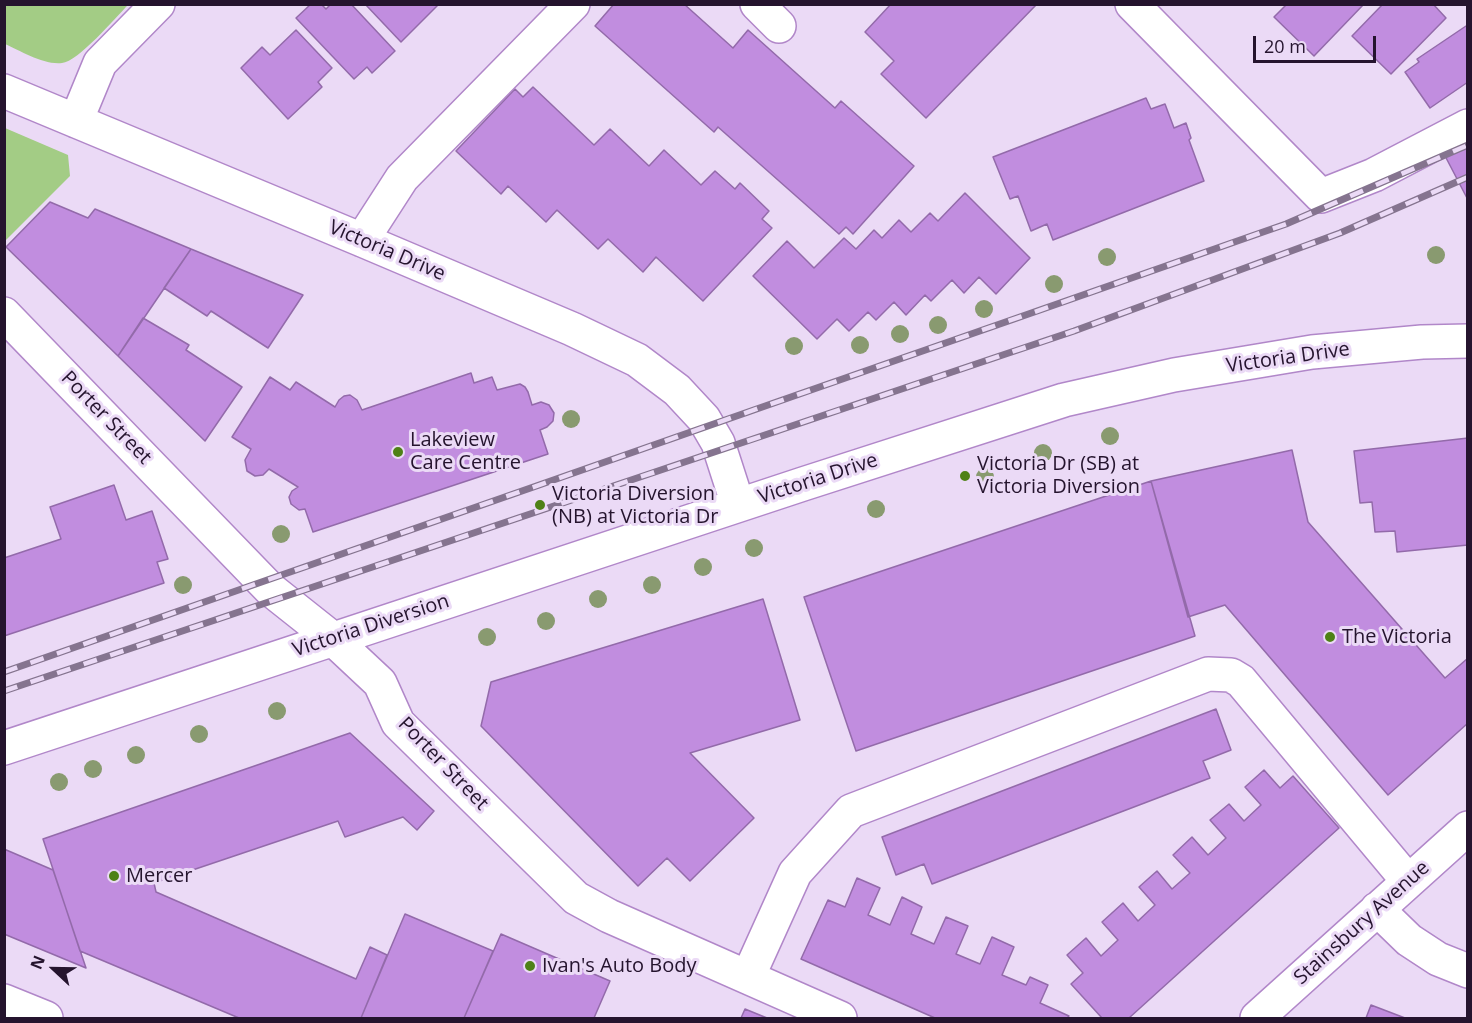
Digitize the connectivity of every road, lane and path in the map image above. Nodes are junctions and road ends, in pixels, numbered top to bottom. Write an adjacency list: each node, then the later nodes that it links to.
1 (159, 4): 5 (street)
2 (573, 4): 7 (street)
3 (1132, 4): 6 (street)
4 (4, 91): 5 (street, Victoria Drive)
5 (76, 121): 7 (street, Victoria Drive)
6 (1467, 126)
7 (363, 240): 10 (street, Victoria Drive)
8 (10, 331): 11 (street, Porter Street)
9 (1467, 341): 10 (street, Victoria Drive)
10 (738, 506): 11 (street, Victoria Diversion)
11 (333, 639): 12 (street, Victoria Diversion); 17 (street, Porter Street)
12 (4, 748)
13 (1467, 828): 14 (street, Stainsbury Avenue)
14 (1408, 880): 15 (street, Stainsbury Avenue); 17 (street)
15 (1377, 909): 16 (street); 21 (street, Stainsbury Avenue)
16 (1467, 971)
17 (748, 976): 20 (street, Porter Street)
18 (4, 1001): 19 (street)
19 (46, 1018)
20 (840, 1018)
21 (1257, 1018)

